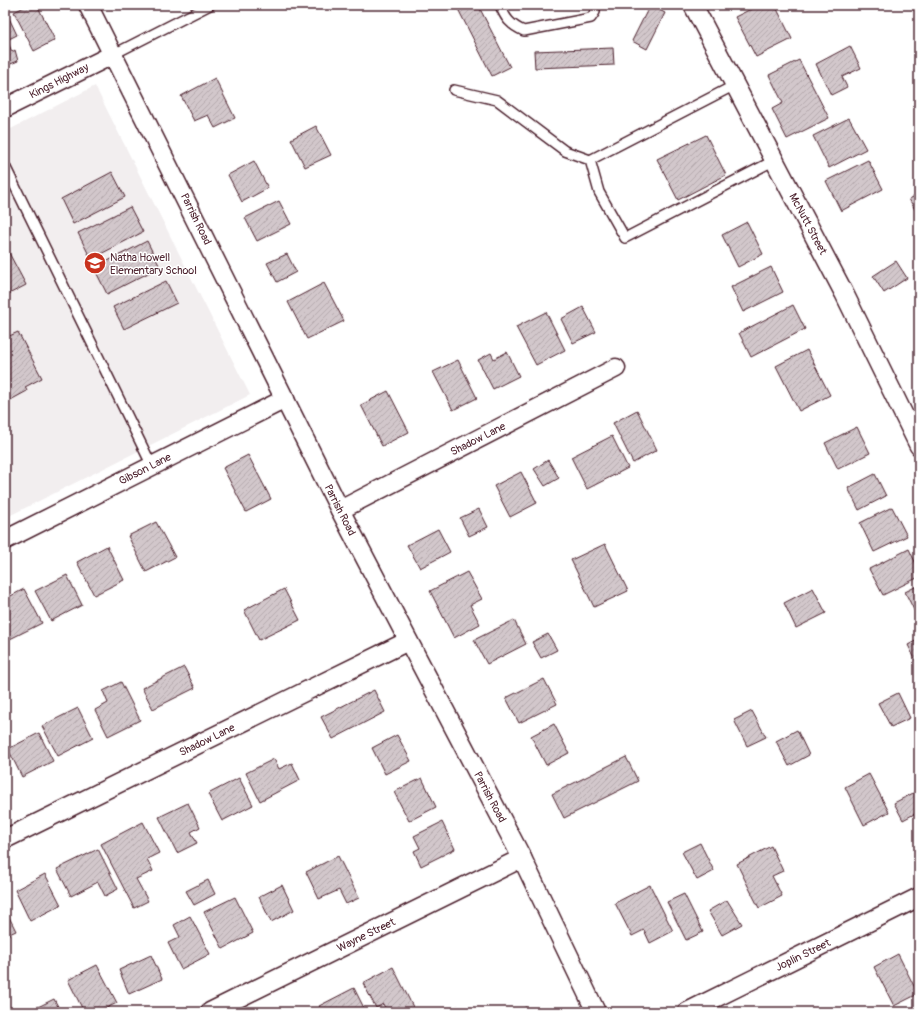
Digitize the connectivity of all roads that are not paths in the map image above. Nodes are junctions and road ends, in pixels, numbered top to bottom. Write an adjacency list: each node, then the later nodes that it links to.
1 (88, 5): 6 (street, Parrish Road)
2 (210, 5): 6 (lane)
3 (500, 5): 4 (lane)
4 (595, 5)
5 (693, 5): 7 (street, McNutt Street)
6 (114, 54): 9 (street, Kings Highway); 14 (street, Parrish Road)
7 (735, 85): 10 (lane); 11 (street, McNutt Street)
8 (454, 90): 10 (lane)
9 (5, 108)
10 (590, 160): 11 (lane)
11 (775, 160): 15 (street, McNutt Street)
12 (5, 166): 16 (lane)
13 (616, 368): 17 (street, Shadow Lane)
14 (285, 399): 16 (street, Gibson Lane); 17 (street, Parrish Road)
15 (919, 446)
16 (152, 466): 18 (street, Gibson Lane)
17 (340, 510): 19 (street, Parrish Road)
18 (5, 540)
19 (408, 641): 20 (street, Shadow Lane); 21 (street, Parrish Road)
20 (5, 839)
21 (522, 858): 23 (street, Wayne Street); 24 (street, Parrish Road)
22 (919, 897): 25 (street, Joplin Street)
23 (210, 1012)
24 (596, 1012)
25 (687, 1012)

